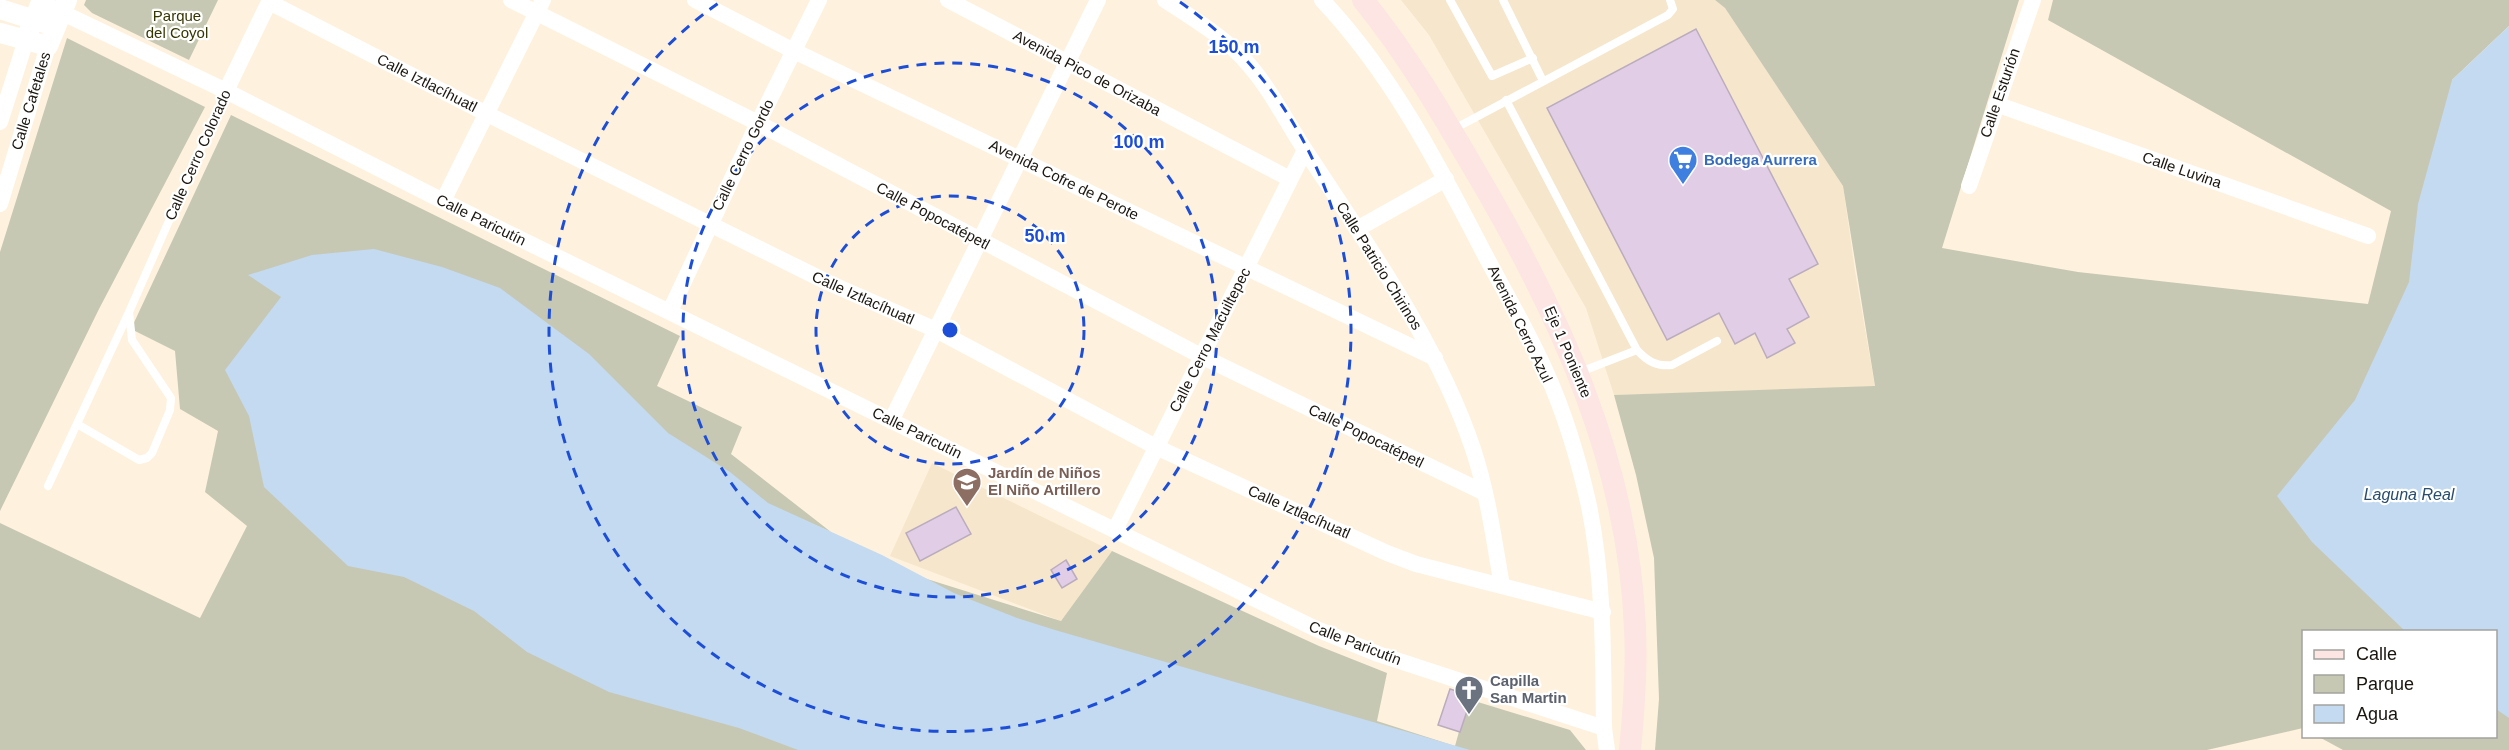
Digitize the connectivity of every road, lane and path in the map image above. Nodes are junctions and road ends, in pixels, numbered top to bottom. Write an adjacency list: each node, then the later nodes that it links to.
1 (511, 0): 14 (street, Calle Popocatépetl)
2 (695, 0): 21 (street, Avenida Cofre de Perote)
3 (819, 0): 21 (street, Calle Cerro Gordo)
4 (948, 0): 23 (street, Avenida Pico de Orizaba)
5 (1098, 0): 23 (street)
6 (1164, 0): 32 (street, Calle Patricio Chirinos)
7 (1322, 0): 35 (street, Avenida Cerro Azul)
8 (1450, 0): 22 (lane)
9 (1503, 0): 22 (lane)
10 (1670, 0): 24 (lane)
11 (2033, 0): 27 (street, Calle Esturión)
12 (270, 1): 25 (street, Calle Cerro Colorado); 28 (street, Calle Iztlacíhuatl)
13 (1371, 5): 31 (main road, Eje 1 Poniente)
14 (540, 6): 28 (street); 30 (street, Calle Popocatépetl)
15 (38, 7): 16 (street); 17 (street); 19 (street, Calle Cafetales)
16 (0, 9)
17 (60, 12): 20 (street, Calle Cafetales); 25 (street, Calle Paricutín)
18 (0, 33): 19 (street)
19 (26, 40): 20 (street); 29 (street, Calle Cafetales)
20 (48, 46): 38 (street, Calle Cafetales)
21 (794, 51): 30 (street, Calle Cerro Gordo); 33 (street, Avenida Cofre de Perote)
22 (1533, 58): 24 (lane)
23 (1067, 63): 33 (street); 34 (street, Avenida Pico de Orizaba)
24 (1543, 81): 26 (lane)
25 (226, 91): 37 (street, Calle Paricutín); 45 (lane, Calle Cerro Colorado)
26 (1506, 100): 31 (lane); 48 (lane)
27 (1996, 104): 36 (street, Calle Esturión); 41 (street, Calle Luvina)
28 (487, 114): 37 (street); 39 (street, Calle Iztlacíhuatl)
29 (0, 122)
30 (758, 123): 39 (street, Calle Cerro Gordo); 42 (street, Calle Popocatépetl)
31 (1451, 130): 51 (main road, Eje 1 Poniente)
32 (1305, 150): 34 (street, Calle Cerro Macuiltepec); 40 (street, Calle Patricio Chirinos)
33 (1020, 159): 42 (street); 43 (street, Avenida Cofre de Perote)
34 (1290, 179): 43 (street, Calle Cerro Macuiltepec)
35 (1446, 179): 40 (street); 59 (street, Avenida Cerro Azul)
36 (1969, 186)
37 (443, 201): 44 (street, Calle Paricutín)
38 (0, 204)
39 (711, 224): 44 (street, Calle Cerro Gordo); 46 (street, Calle Iztlacíhuatl)
40 (1357, 229): 50 (street, Calle Patricio Chirinos)
41 (2368, 236)
42 (980, 241): 46 (street); 49 (street, Calle Popocatépetl)
43 (1246, 268): 49 (street, Calle Cerro Macuiltepec); 50 (street, Avenida Cofre de Perote)
44 (670, 311): 52 (street, Calle Paricutín)
45 (129, 312): 53 (lane, Calle Cerro Colorado); 53 (lane)
46 (936, 330): 52 (street); 54 (street, Calle Iztlacíhuatl)
47 (1717, 341): 48 (lane)
48 (1637, 350): 51 (lane)
49 (1201, 356): 54 (street, Calle Cerro Macuiltepec); 56 (street, Calle Popocatépetl)
50 (1435, 358): 56 (street, Calle Patricio Chirinos)
51 (1579, 372): 62 (main road, Eje 1 Poniente)
52 (891, 421): 57 (street, Calle Paricutín)
53 (77, 424): 55 (lane, Calle Cerro Colorado)
54 (1156, 447): 57 (street, Calle Cerro Macuiltepec); 58 (street, Calle Iztlacíhuatl)
55 (48, 486)
56 (1485, 494): 58 (street, Calle Patricio Chirinos)
57 (1115, 530): 60 (street, Calle Paricutín)
58 (1502, 586): 59 (street, Calle Iztlacíhuatl)
59 (1603, 612): 60 (street, Avenida Cerro Azul)
60 (1604, 728): 61 (street)
61 (1607, 750)
62 (1630, 750)

